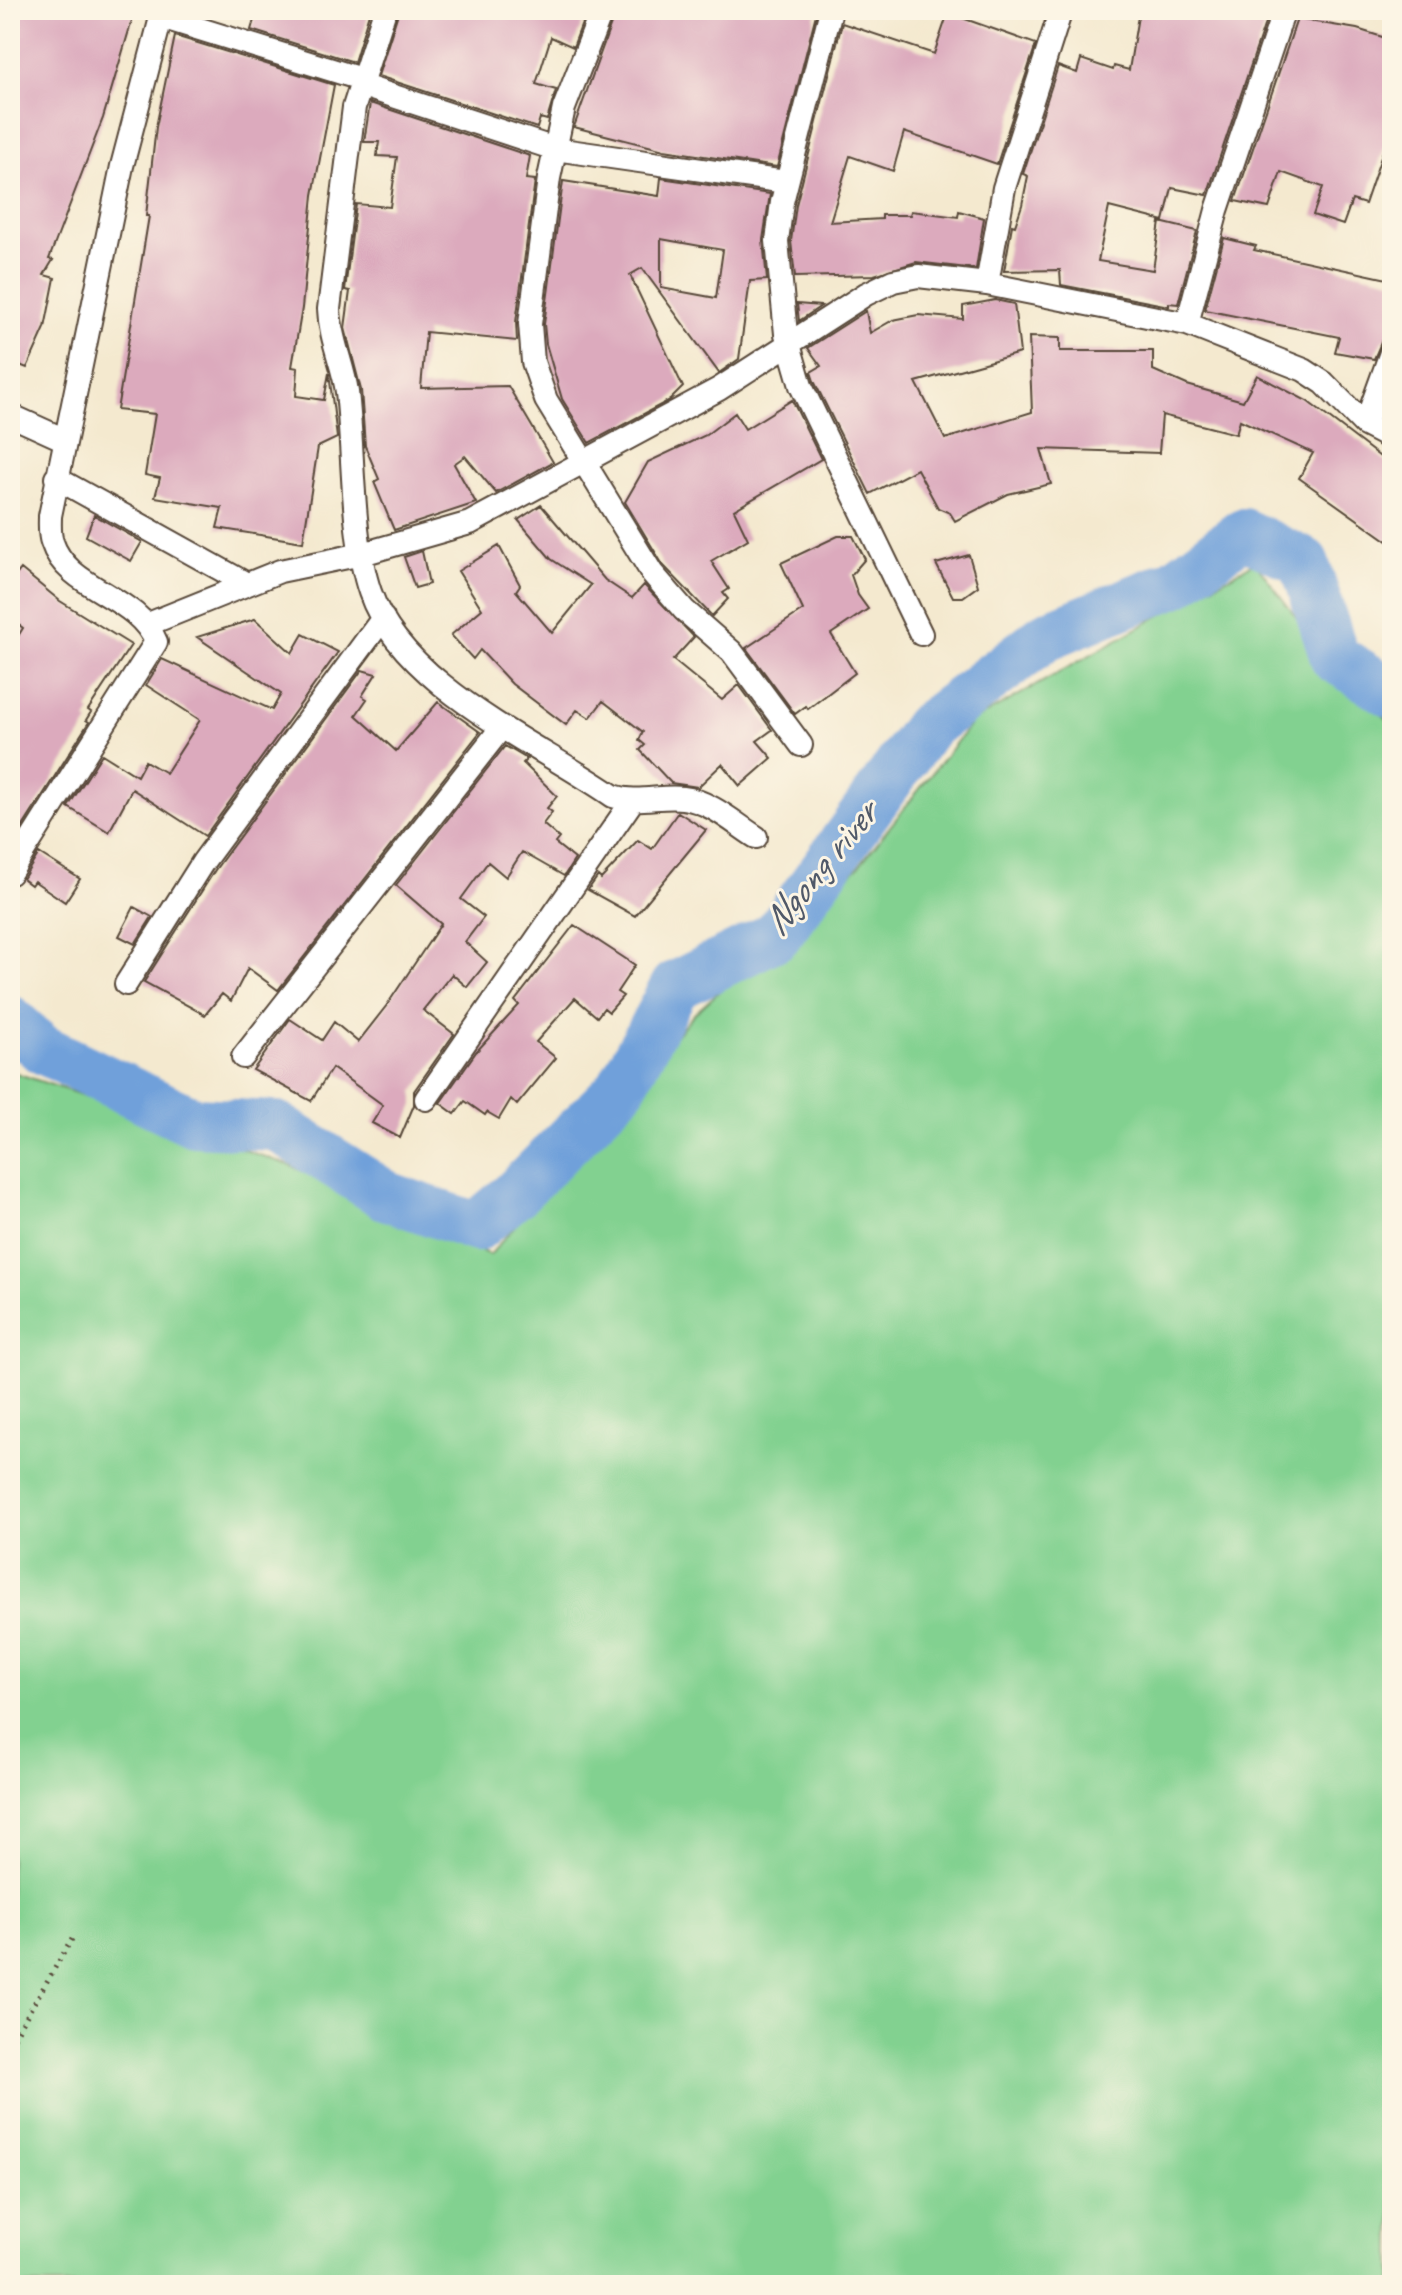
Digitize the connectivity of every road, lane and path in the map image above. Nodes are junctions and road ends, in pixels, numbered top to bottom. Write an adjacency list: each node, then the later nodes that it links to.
1 (385, 10): 7 (street)
2 (602, 10): 8 (street)
3 (831, 10): 9 (street)
4 (1061, 10): 10 (street)
5 (1284, 10): 11 (street)
6 (162, 13): 7 (street); 17 (street)
7 (360, 82): 8 (street); 20 (street)
8 (555, 149): 9 (street); 18 (street)
9 (786, 182): 12 (street)
10 (987, 284): 11 (street); 12 (street)
11 (1187, 324): 15 (street)
12 (789, 346): 18 (street); 24 (street)
13 (1392, 350): 15 (street)
14 (10, 415): 17 (street)
15 (1365, 425): 16 (street)
16 (1392, 439)
17 (65, 440): 19 (street)
18 (583, 461): 20 (street); 26 (street)
19 (56, 478): 21 (street); 23 (street)
20 (362, 554): 21 (street); 22 (street)
21 (247, 584): 23 (street)
22 (383, 618): 25 (street); 30 (street)
23 (146, 625): 29 (street)
24 (921, 634)
25 (502, 727): 27 (street); 31 (street)
26 (801, 745)
27 (633, 800): 28 (street); 32 (street)
28 (756, 837)
29 (10, 873)
30 (126, 984)
31 (243, 1057)
32 (426, 1099)
33 (75, 1934): 34 (path)
34 (10, 2044)

